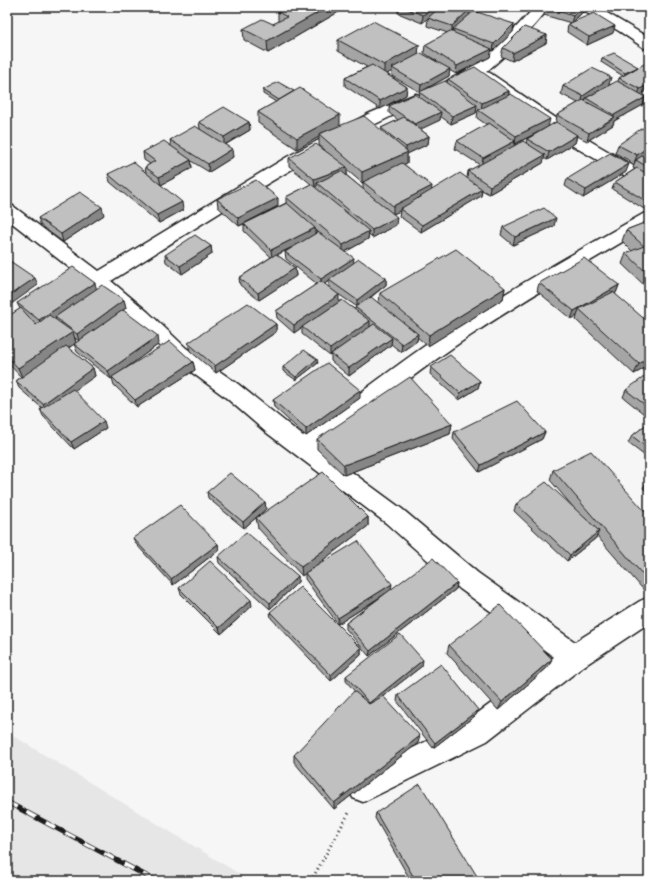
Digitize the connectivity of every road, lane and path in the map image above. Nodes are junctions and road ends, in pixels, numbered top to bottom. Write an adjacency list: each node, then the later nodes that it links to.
1 (543, 7): 4 (street)
2 (587, 7): 3 (street)
3 (649, 45)
4 (477, 70): 5 (street); 8 (street)
5 (649, 182)
6 (7, 210): 8 (street)
7 (649, 218): 9 (street)
8 (98, 281): 9 (street)
9 (303, 448): 11 (street)
10 (649, 610): 11 (street)
11 (575, 657): 12 (street)
12 (363, 788): 13 (path)
13 (311, 881)

